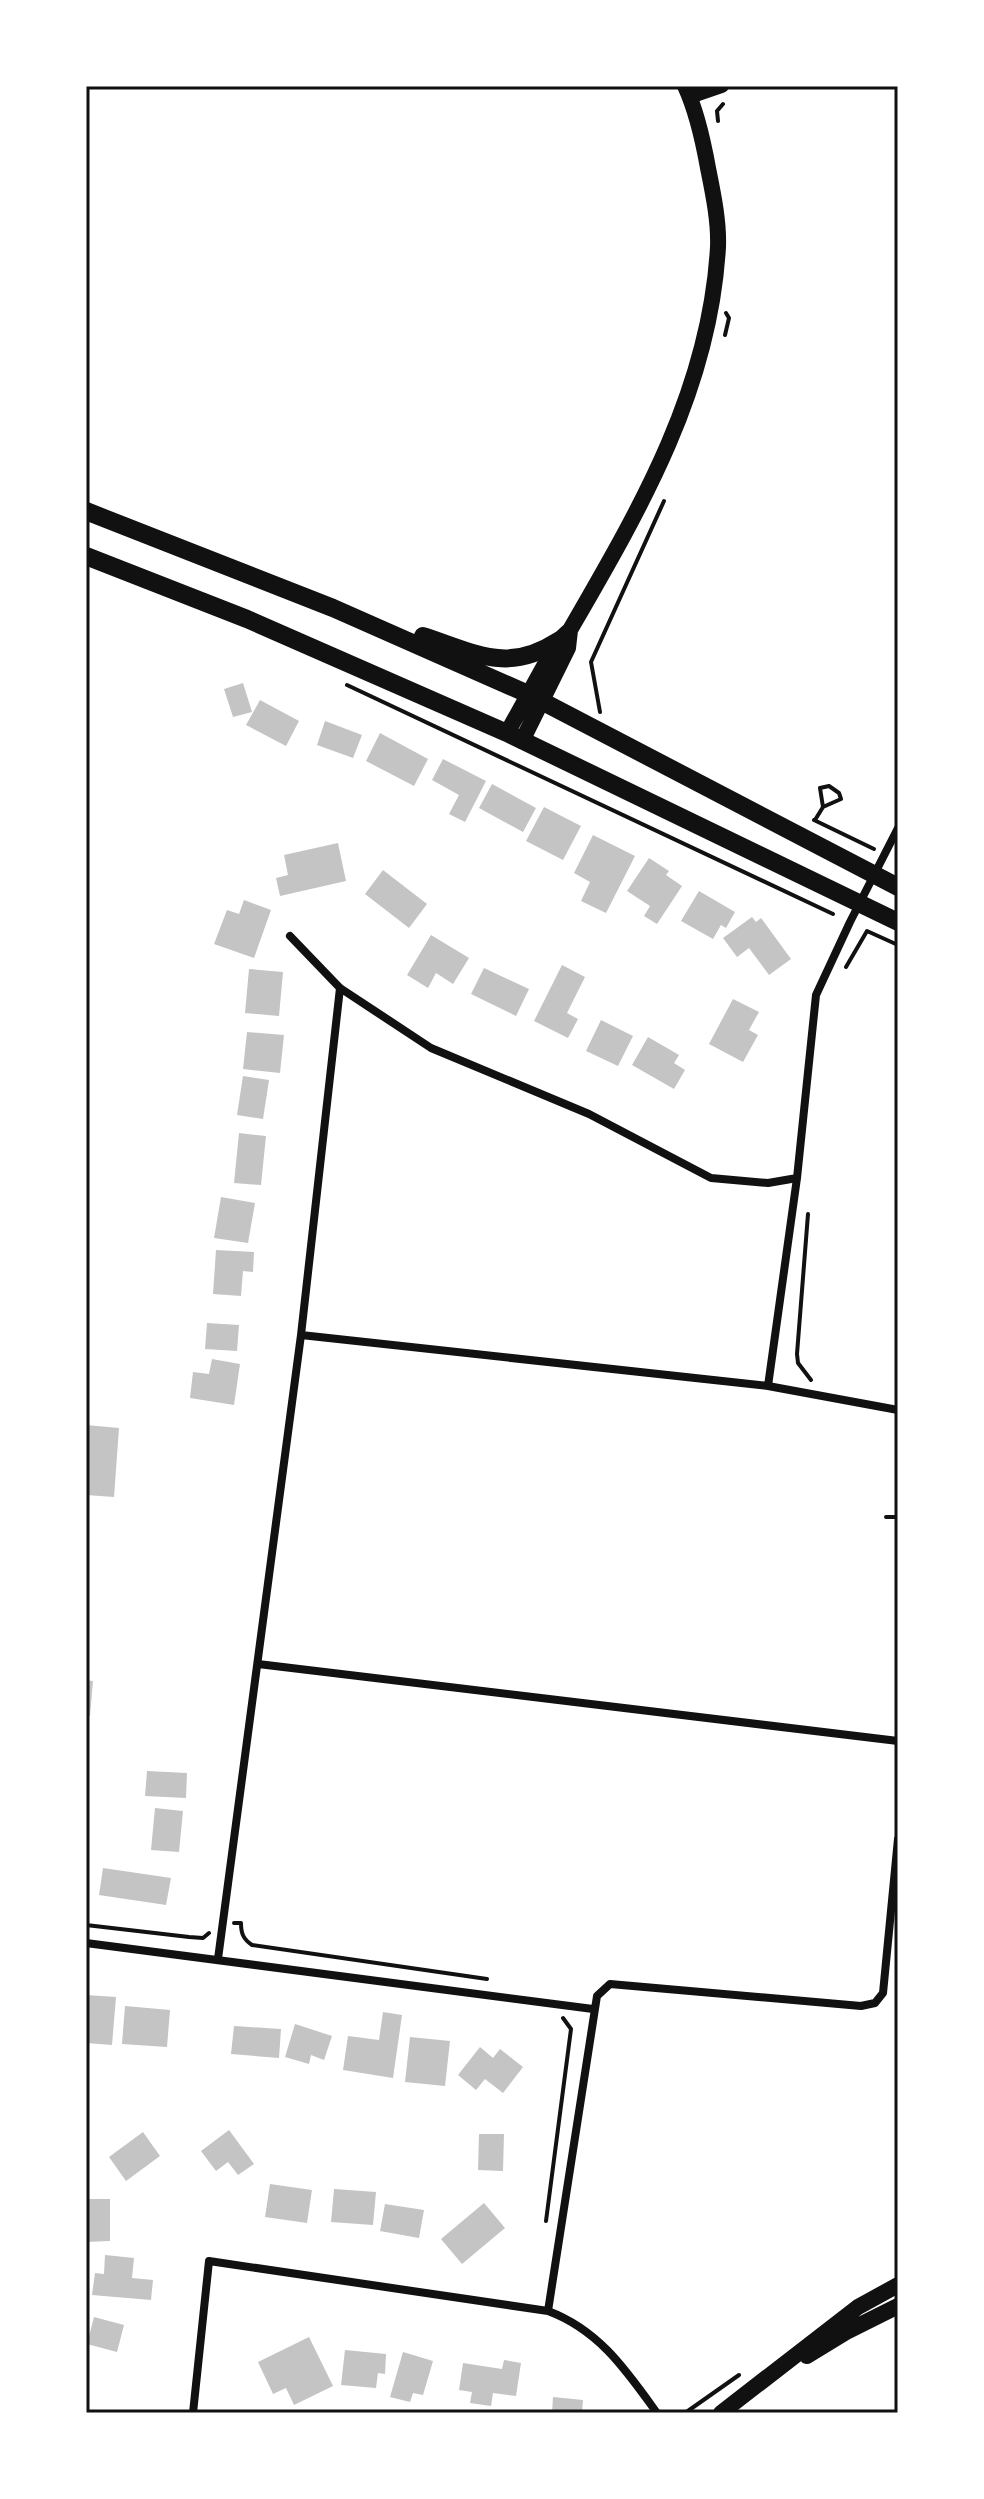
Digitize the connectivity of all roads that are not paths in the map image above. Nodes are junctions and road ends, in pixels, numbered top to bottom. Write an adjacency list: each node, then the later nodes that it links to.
1 (687, 92): 2 (street); 6 (main road)
2 (725, 92)
3 (86, 511): 5 (main road)
4 (86, 556): 8 (main road)
5 (333, 608): 6 (main road); 7 (main road)
6 (564, 636): 7 (main road)
7 (534, 698): 8 (main road); 10 (main road)
8 (514, 737): 12 (main road)
9 (898, 828): 10 (street)
10 (875, 875): 11 (main road); 12 (street)
11 (898, 887)
12 (860, 903): 13 (main road); 16 (street)
13 (898, 922)
14 (290, 936): 15 (street)
15 (340, 988): 16 (street); 17 (street)
16 (797, 1178): 18 (street)
17 (301, 1335): 18 (street); 20 (street)
18 (768, 1386): 19 (street)
19 (898, 1410)
20 (258, 1664): 21 (street); 24 (street)
21 (898, 1741)
22 (898, 1839): 25 (street)
23 (86, 1943): 24 (street)
24 (218, 1959): 25 (street)
25 (593, 2009): 28 (street)
26 (898, 2285): 29 (main road)
27 (898, 2306): 29 (main road)
28 (548, 2311): 30 (street); 31 (street)
29 (745, 2395): 32 (main road)
30 (193, 2413)
31 (657, 2413)
32 (721, 2413)

